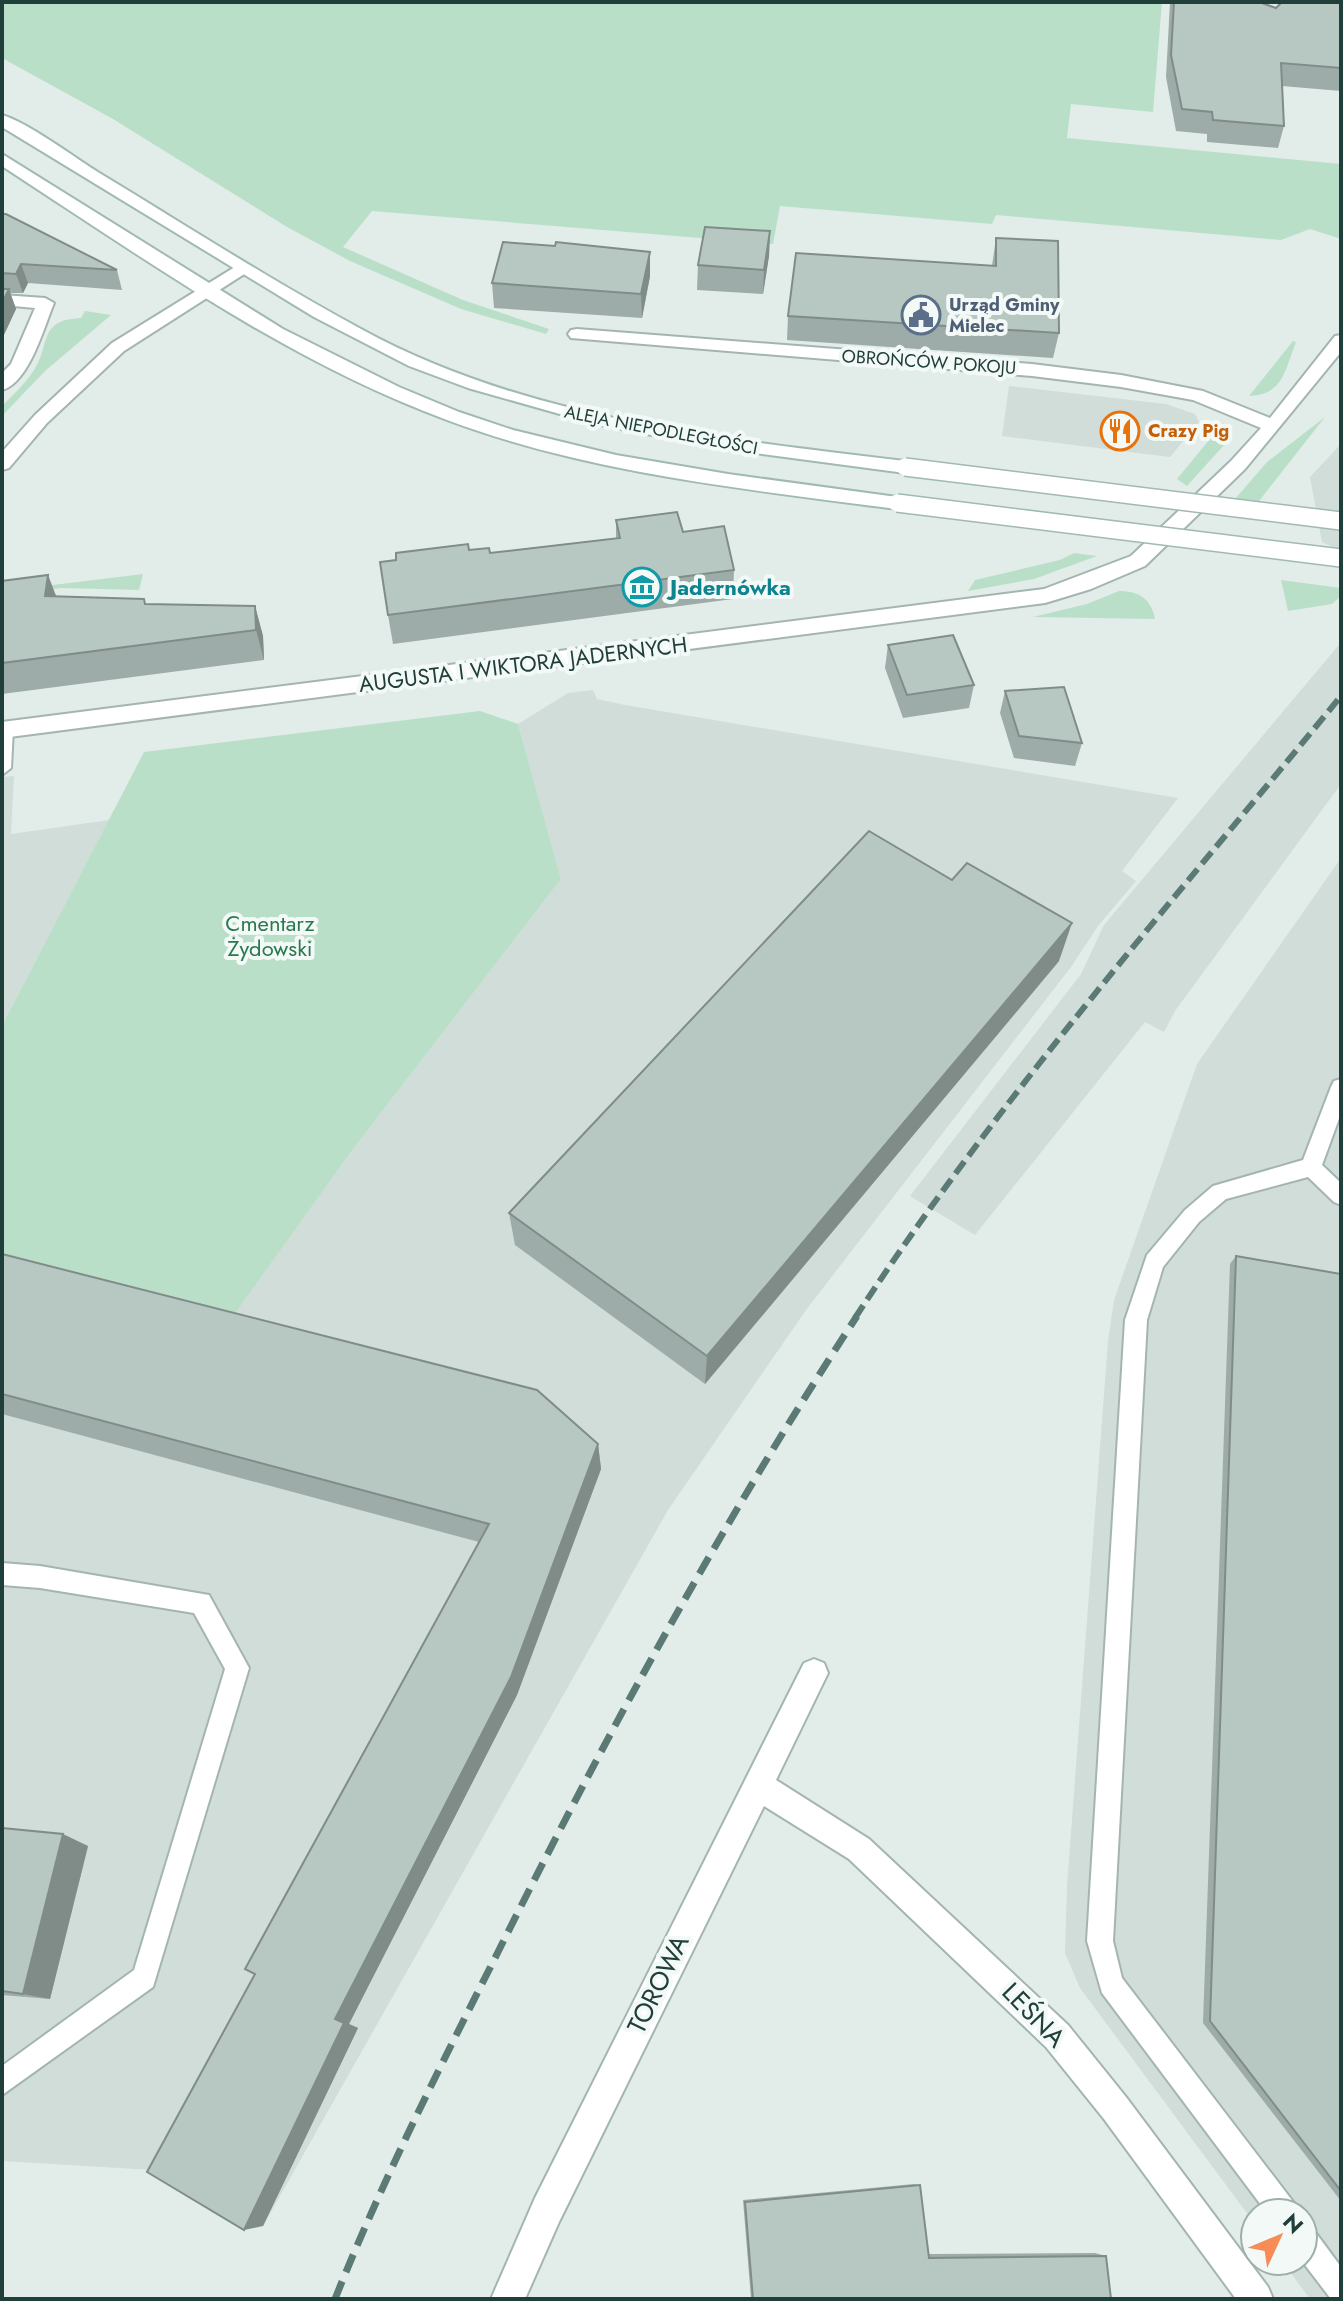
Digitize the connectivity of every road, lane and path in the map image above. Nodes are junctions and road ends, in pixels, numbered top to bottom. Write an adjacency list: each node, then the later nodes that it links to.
1 (2, 120): 3 (street, ALEJA NIEPODLEGŁOŚCI)
2 (2, 159): 4 (street, ALEJA NIEPODLEGŁOŚCI)
3 (243, 267): 4 (street); 11 (street, ALEJA NIEPODLEGŁOŚCI, bridge)
4 (207, 289): 10 (street); 12 (street, ALEJA NIEPODLEGŁOŚCI, bridge)
5 (2, 300): 8 (street)
6 (577, 334): 9 (street, OBROŃCÓW POKOJU)
7 (1341, 340): 9 (street, AUGUSTA I WIKTORA JADERNYCH)
8 (2, 384)
9 (1273, 426): 13 (street, AUGUSTA I WIKTORA JADERNYCH)
10 (2, 464)
11 (1341, 521)
12 (1341, 558)
13 (3, 730): 14 (lane)
14 (2, 768)
15 (1341, 1087): 16 (lane)
16 (1311, 1167): 17 (lane); 22 (lane)
17 (1341, 1196)
18 (2, 1574): 21 (lane)
19 (814, 1673): 20 (street, TOROWA)
20 (758, 1786): 25 (street, TOROWA); 26 (street, LEŚNA)
21 (2, 2082)
22 (1272, 2197)
23 (1319, 2260): 24 (lane)
24 (1341, 2290)
25 (508, 2299)
26 (1256, 2299)

